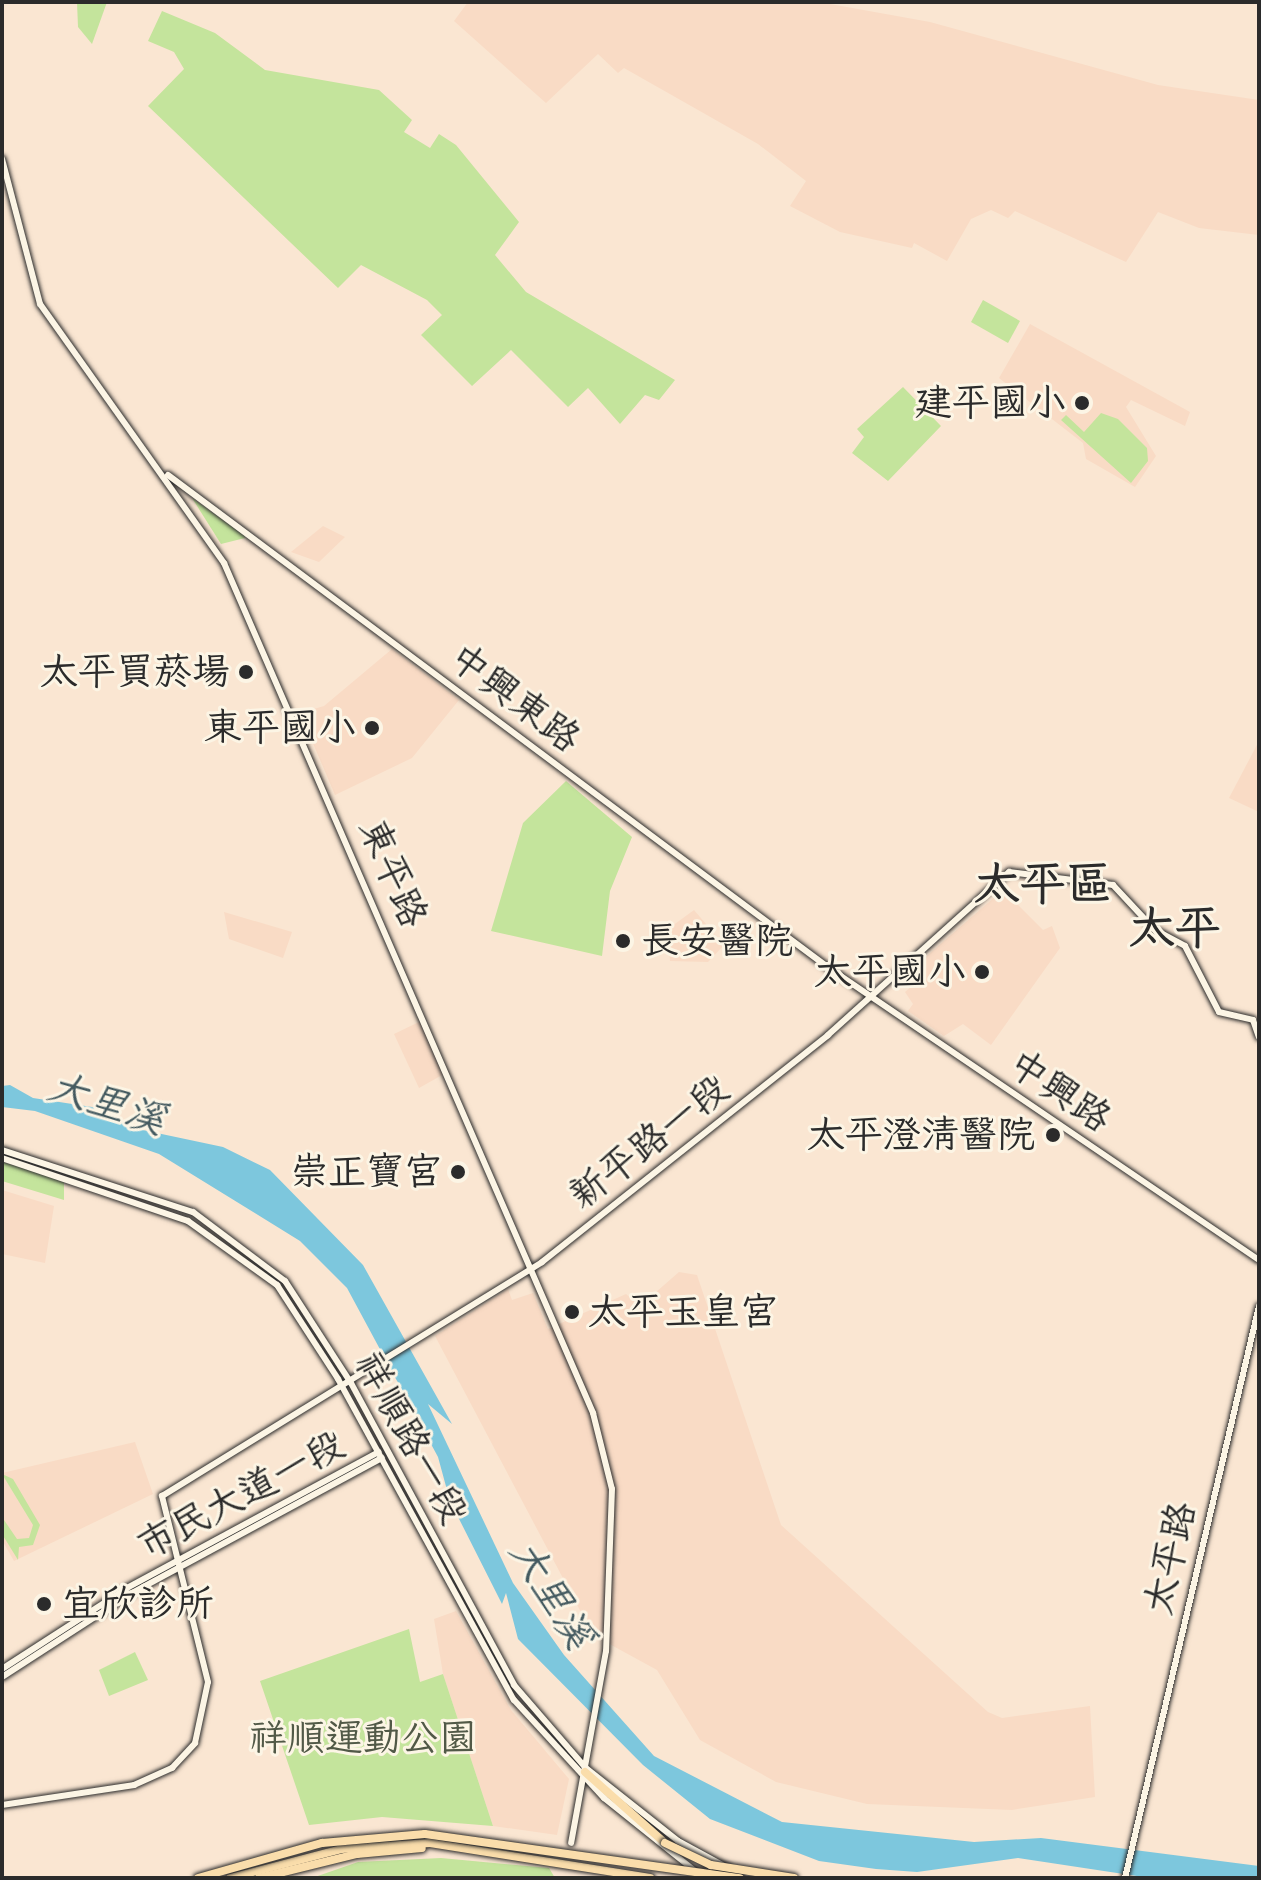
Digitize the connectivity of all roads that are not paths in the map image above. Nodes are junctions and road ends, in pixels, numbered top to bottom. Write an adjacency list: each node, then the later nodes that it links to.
1 (2, 159): 2 (street, 東平路)
2 (166, 474): 3 (street, 中興東路); 10 (street, 東平路)
3 (829, 968): 4 (street, 中興路)
4 (872, 998): 5 (street, 新平路一段); 9 (street, 中興路); 10 (street, 新平路一段)
5 (1256, 1019): 6 (street)
6 (1259, 1037)
7 (2, 1150): 12 (street, 祥順路一段)
8 (2, 1158): 13 (street, 祥順路一段)
9 (1259, 1260)
10 (533, 1268): 12 (street, 新平路一段); 19 (street, 東平路)
11 (1259, 1306): 30 (street, 太平路)
12 (351, 1383): 13 (street, 新平路一段); 14 (street, 祥順路一段)
13 (343, 1388): 15 (street, 祥順路一段); 16 (street, 新平路一段)
14 (388, 1452): 15 (street, 市民大道一段); 19 (street, 祥順路一段)
15 (379, 1456): 16 (street, 市民大道一段); 19 (street, 祥順路一段)
16 (179, 1564): 17 (street, 市民大道一段); 18 (street, 市民大道一段); 20 (street)
17 (2, 1669)
18 (2, 1677)
19 (585, 1770): 22 (street); 27 (street, 祥順路一段); 28 (street, 祥順路一段); 29 (highway, bridge)
20 (2, 1805)
21 (433, 1843): 24 (highway); 25 (highway); 26 (highway)
22 (571, 1843)
23 (198, 1878): 28 (highway, bridge)
24 (230, 1878)
25 (259, 1878)
26 (650, 1878)
27 (704, 1878)
28 (737, 1878)
29 (794, 1878)
30 (1125, 1878)

